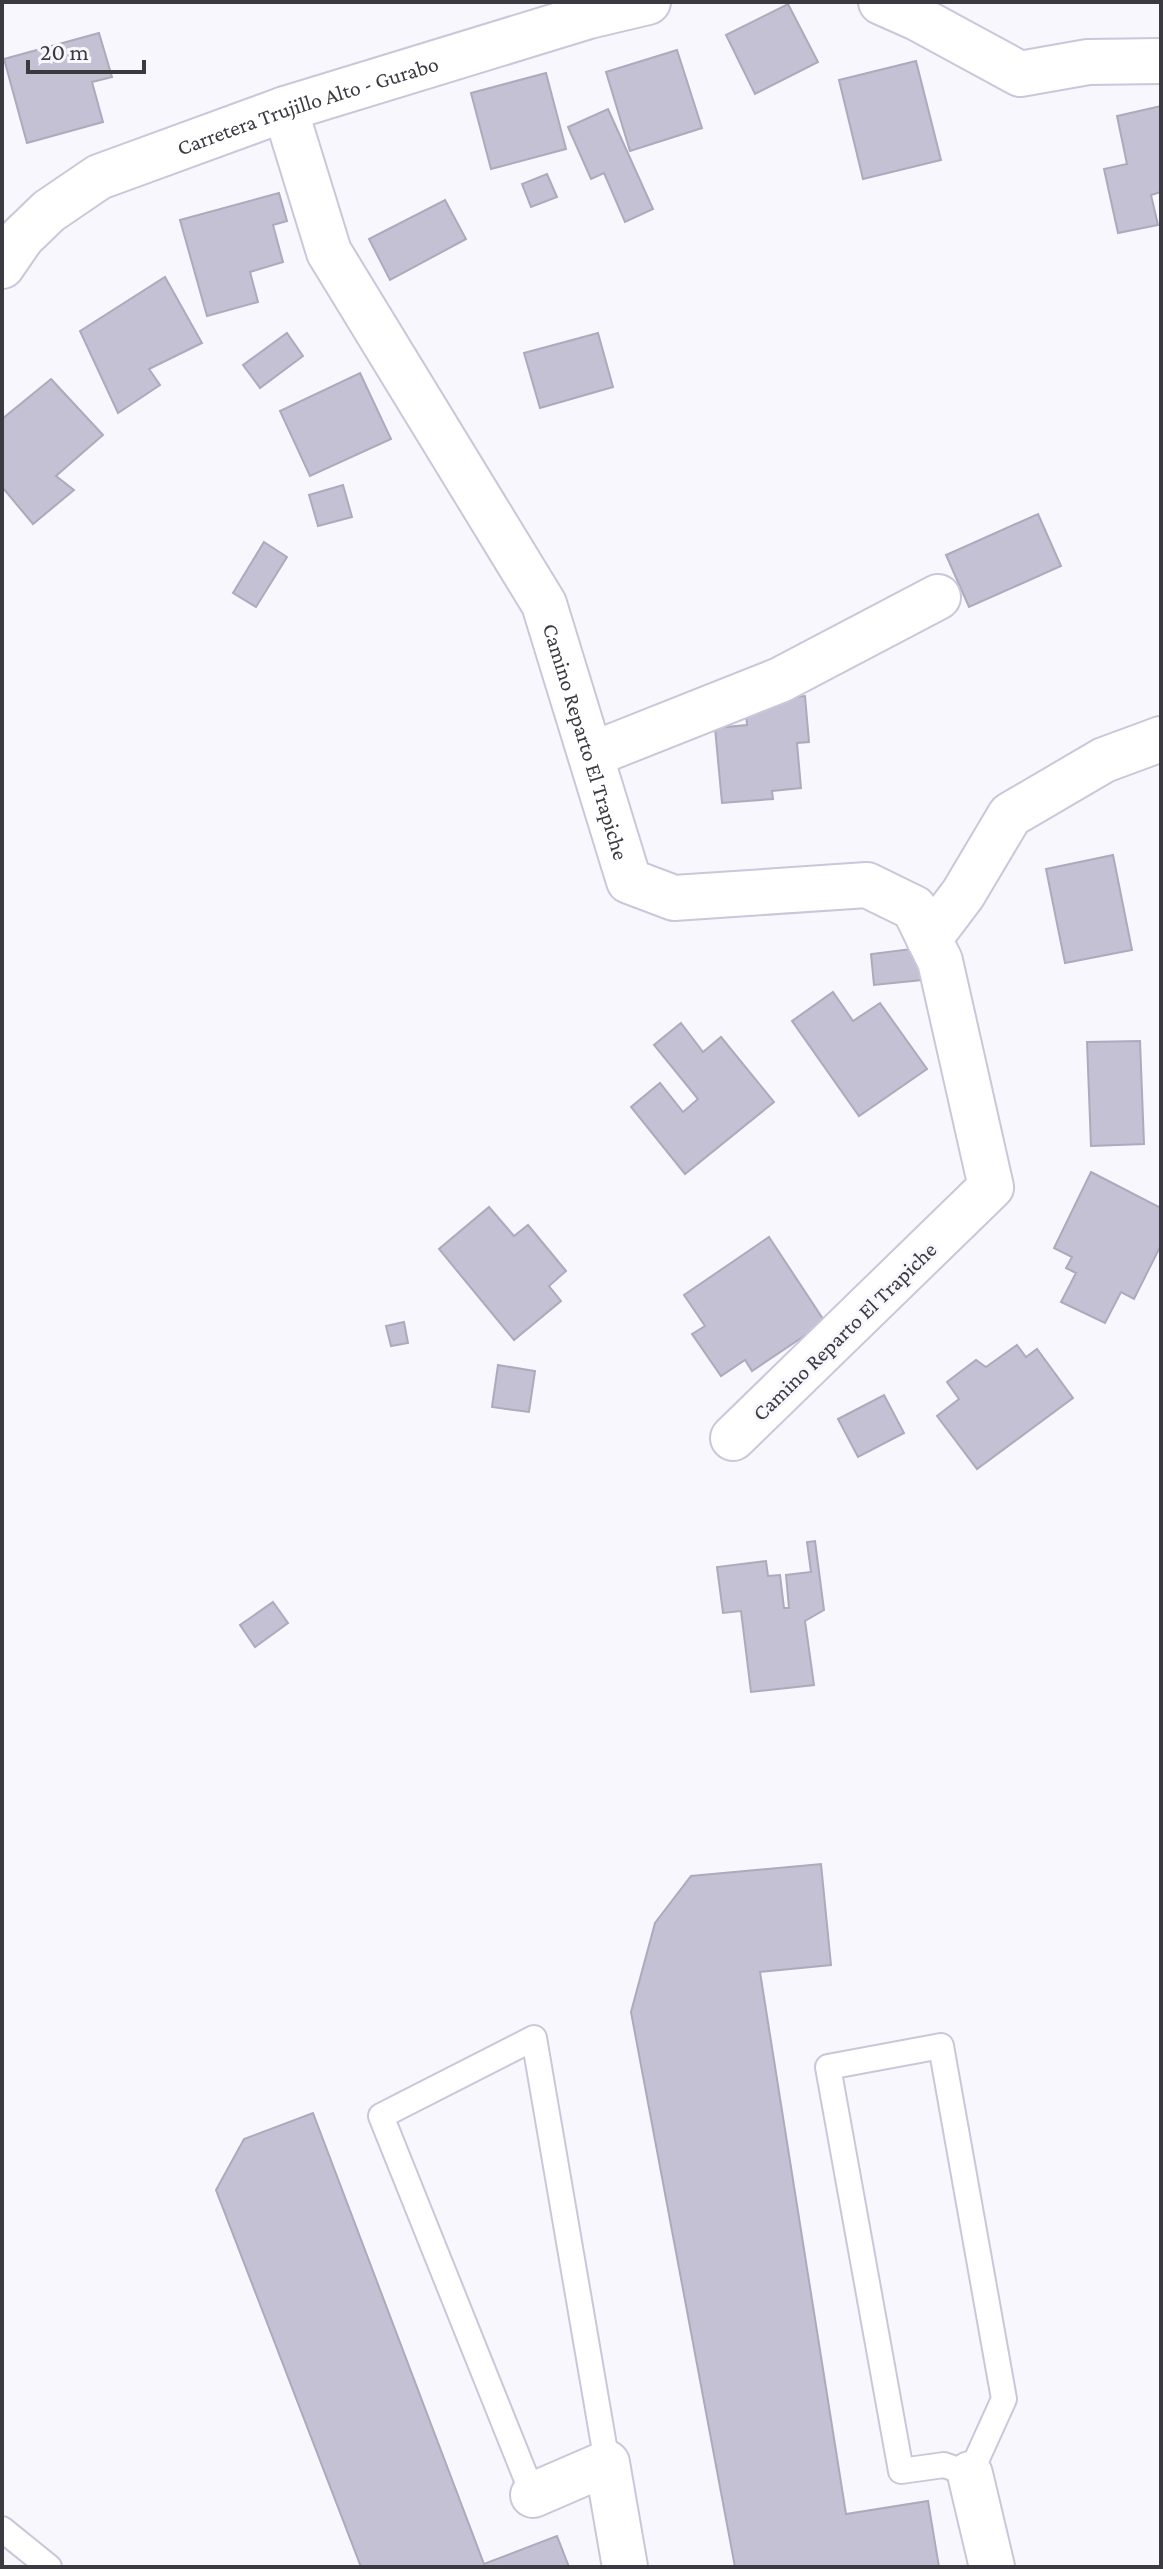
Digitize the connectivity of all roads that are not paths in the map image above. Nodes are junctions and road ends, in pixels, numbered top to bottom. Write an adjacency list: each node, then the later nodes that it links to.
1 (648, 2): 4 (street, Carretera Trujillo Alto - Gurabo)
2 (881, 2): 3 (street)
3 (1161, 61)
4 (285, 109): 5 (street, Carretera Trujillo Alto - Gurabo); 8 (street, Camino Reparto El Trapiche)
5 (2, 266)
6 (938, 597): 8 (street)
7 (1161, 739): 9 (street)
8 (591, 755): 9 (street, Camino Reparto El Trapiche)
9 (929, 939): 10 (street, Camino Reparto El Trapiche)
10 (733, 1438)
11 (607, 2463): 13 (street); 13 (lane); 16 (street)
12 (970, 2474): 12 (lane); 17 (street)
13 (533, 2495)
14 (2, 2529): 15 (lane)
15 (49, 2567)
16 (625, 2567)
17 (992, 2567)

